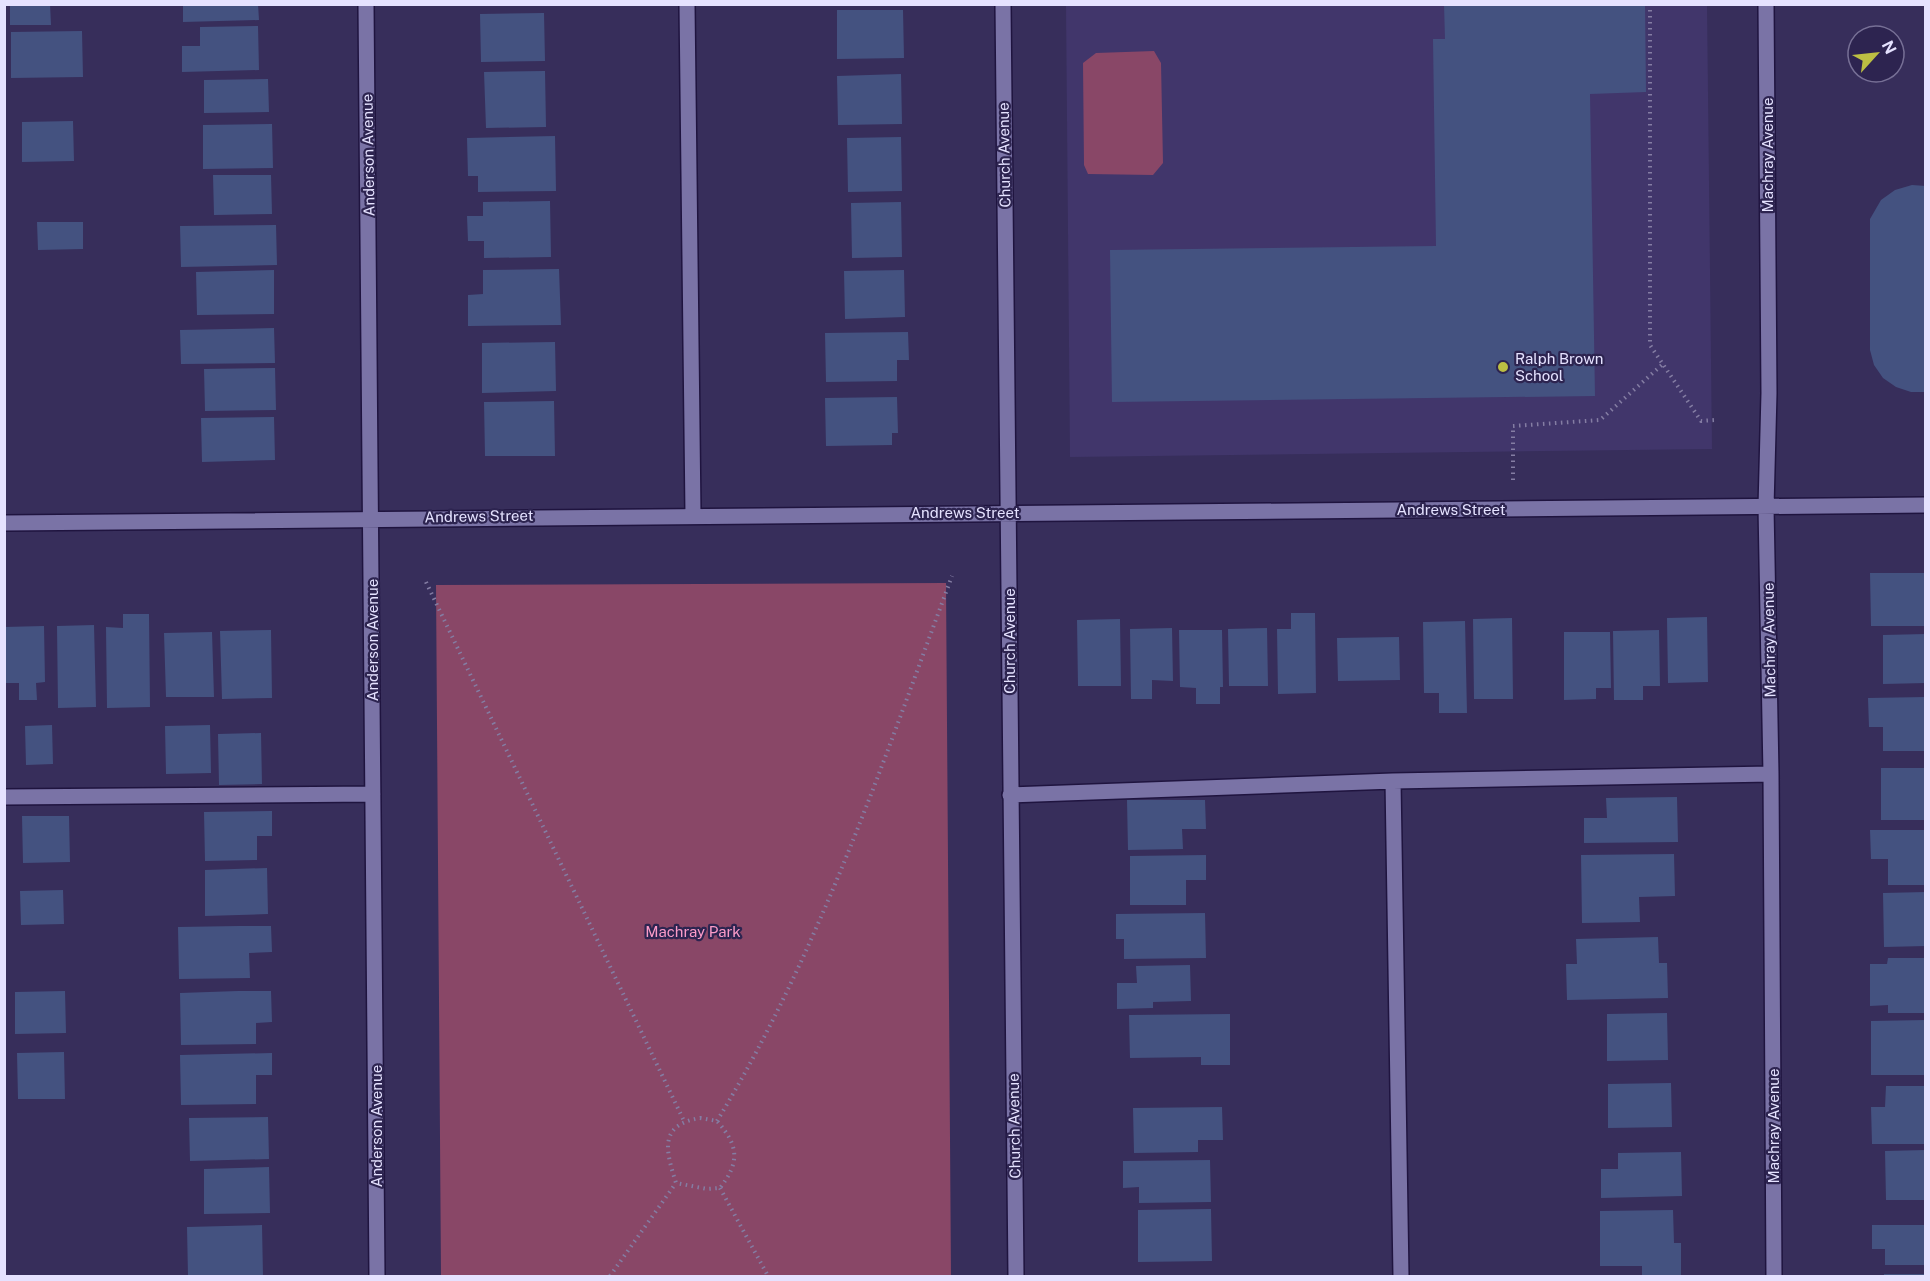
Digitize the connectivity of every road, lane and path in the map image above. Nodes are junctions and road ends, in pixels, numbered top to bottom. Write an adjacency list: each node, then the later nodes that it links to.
1 (366, 4): 13 (street, Anderson Avenue)
2 (687, 4): 12 (street)
3 (1003, 4): 11 (street, Church Avenue)
4 (1650, 4): 6 (path)
5 (1766, 4): 9 (street, Machray Avenue)
6 (1663, 364): 7 (path); 10 (path)
7 (1715, 420)
8 (1926, 505): 9 (street, Andrews Street)
9 (1766, 507): 10 (street, Andrews Street); 17 (street, Machray Avenue)
10 (1513, 509): 11 (street, Andrews Street)
11 (1008, 512): 12 (street, Andrews Street); 20 (street, Church Avenue)
12 (693, 514): 13 (street, Andrews Street)
13 (371, 517): 14 (street, Andrews Street); 19 (street, Anderson Avenue)
14 (4, 523)
15 (952, 576): 23 (path)
16 (426, 582): 22 (path)
17 (1771, 774): 18 (street); 31 (street, Machray Avenue)
18 (1392, 781): 20 (street); 30 (street)
19 (373, 794): 21 (street); 26 (street, Anderson Avenue)
20 (1010, 795): 29 (street, Church Avenue)
21 (4, 797)
22 (684, 1121): 23 (path); 24 (path)
23 (717, 1121): 25 (path)
24 (676, 1183): 25 (path); 27 (path)
25 (720, 1188): 28 (path)
26 (377, 1276)
27 (610, 1276)
28 (768, 1276)
29 (1016, 1276)
30 (1401, 1276)
31 (1774, 1276)

